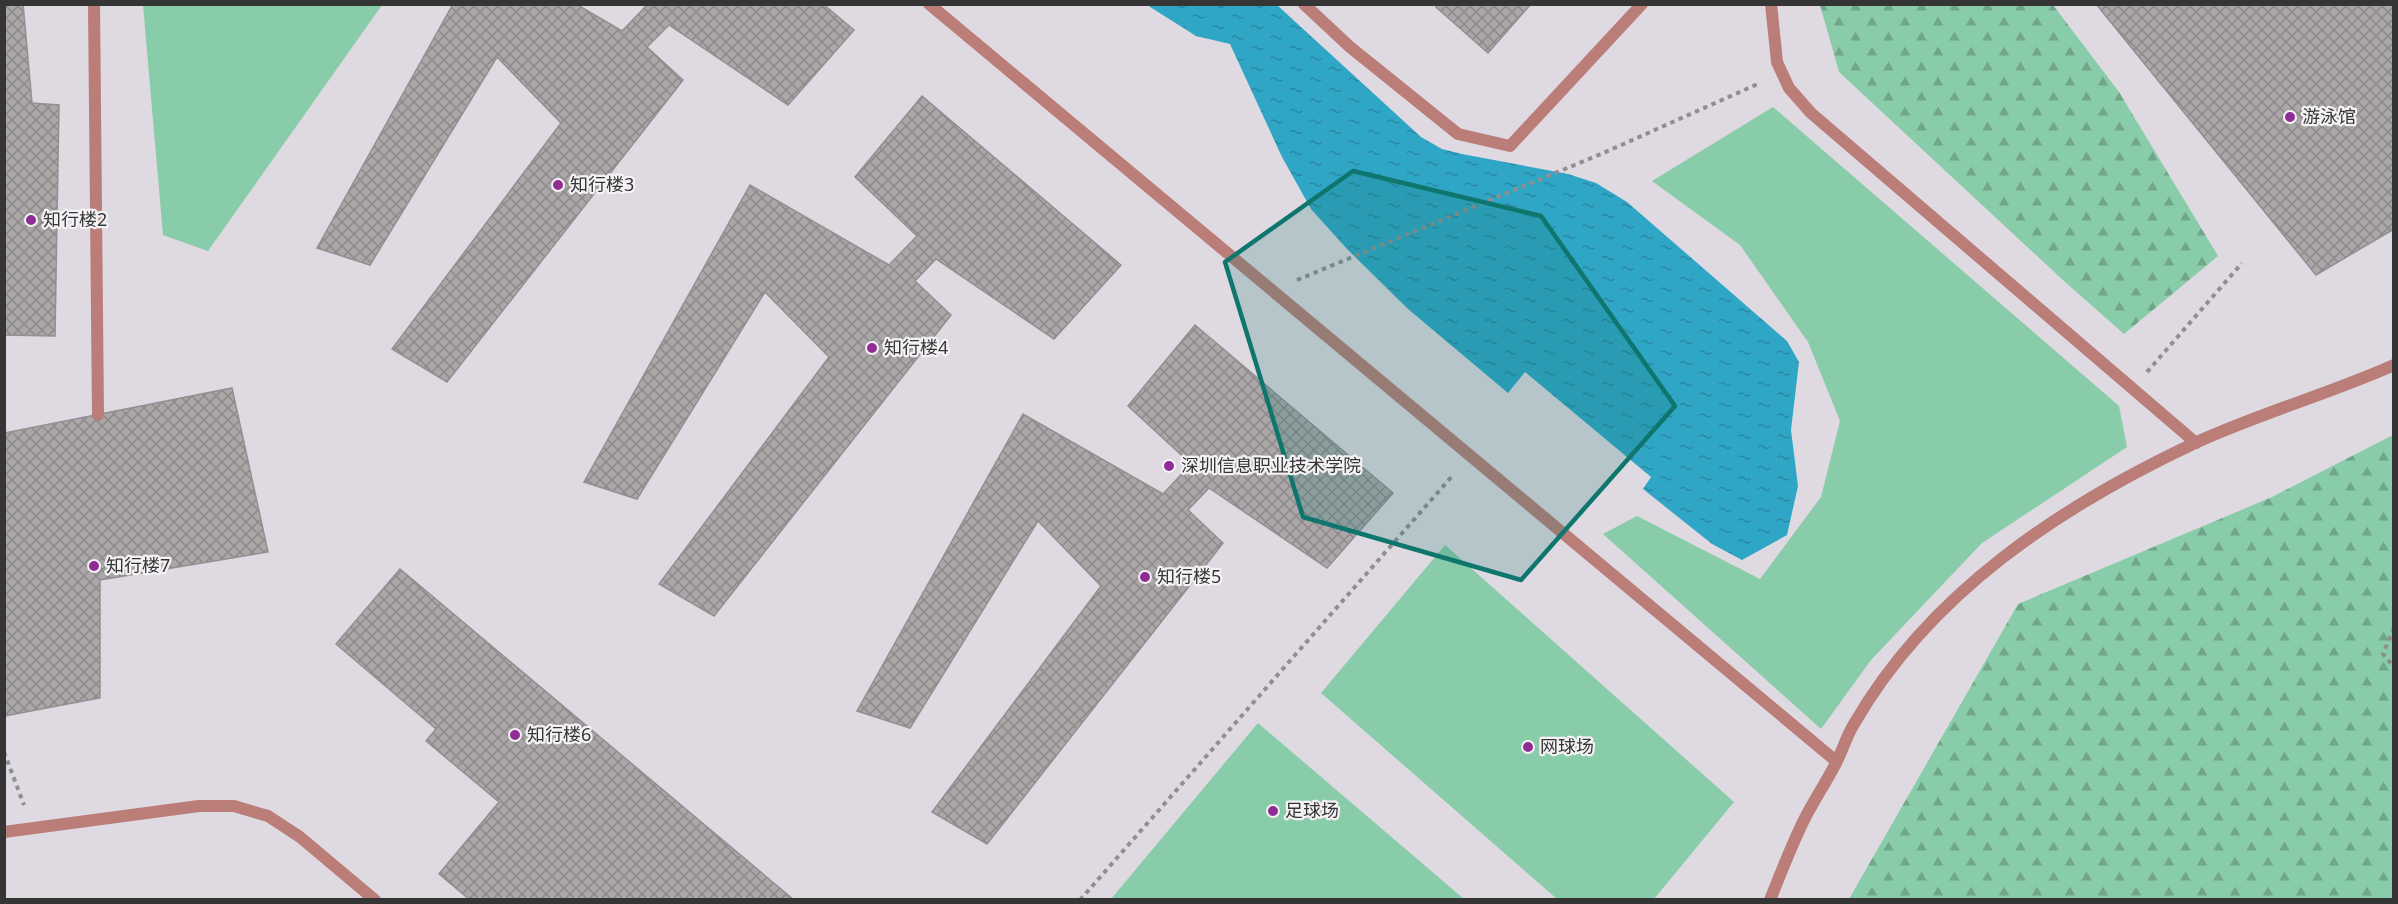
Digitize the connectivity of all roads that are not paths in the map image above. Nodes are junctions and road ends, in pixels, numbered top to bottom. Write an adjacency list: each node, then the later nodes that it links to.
1 (94, 4): 7 (street)
2 (929, 4): 9 (street)
3 (1304, 4): 4 (street)
4 (1642, 4)
5 (1771, 4): 8 (street)
6 (2394, 365): 8 (street)
7 (98, 414)
8 (2196, 443): 9 (street)
9 (1836, 761): 12 (street)
10 (4, 832): 11 (street)
11 (375, 900)
12 (1770, 900)

